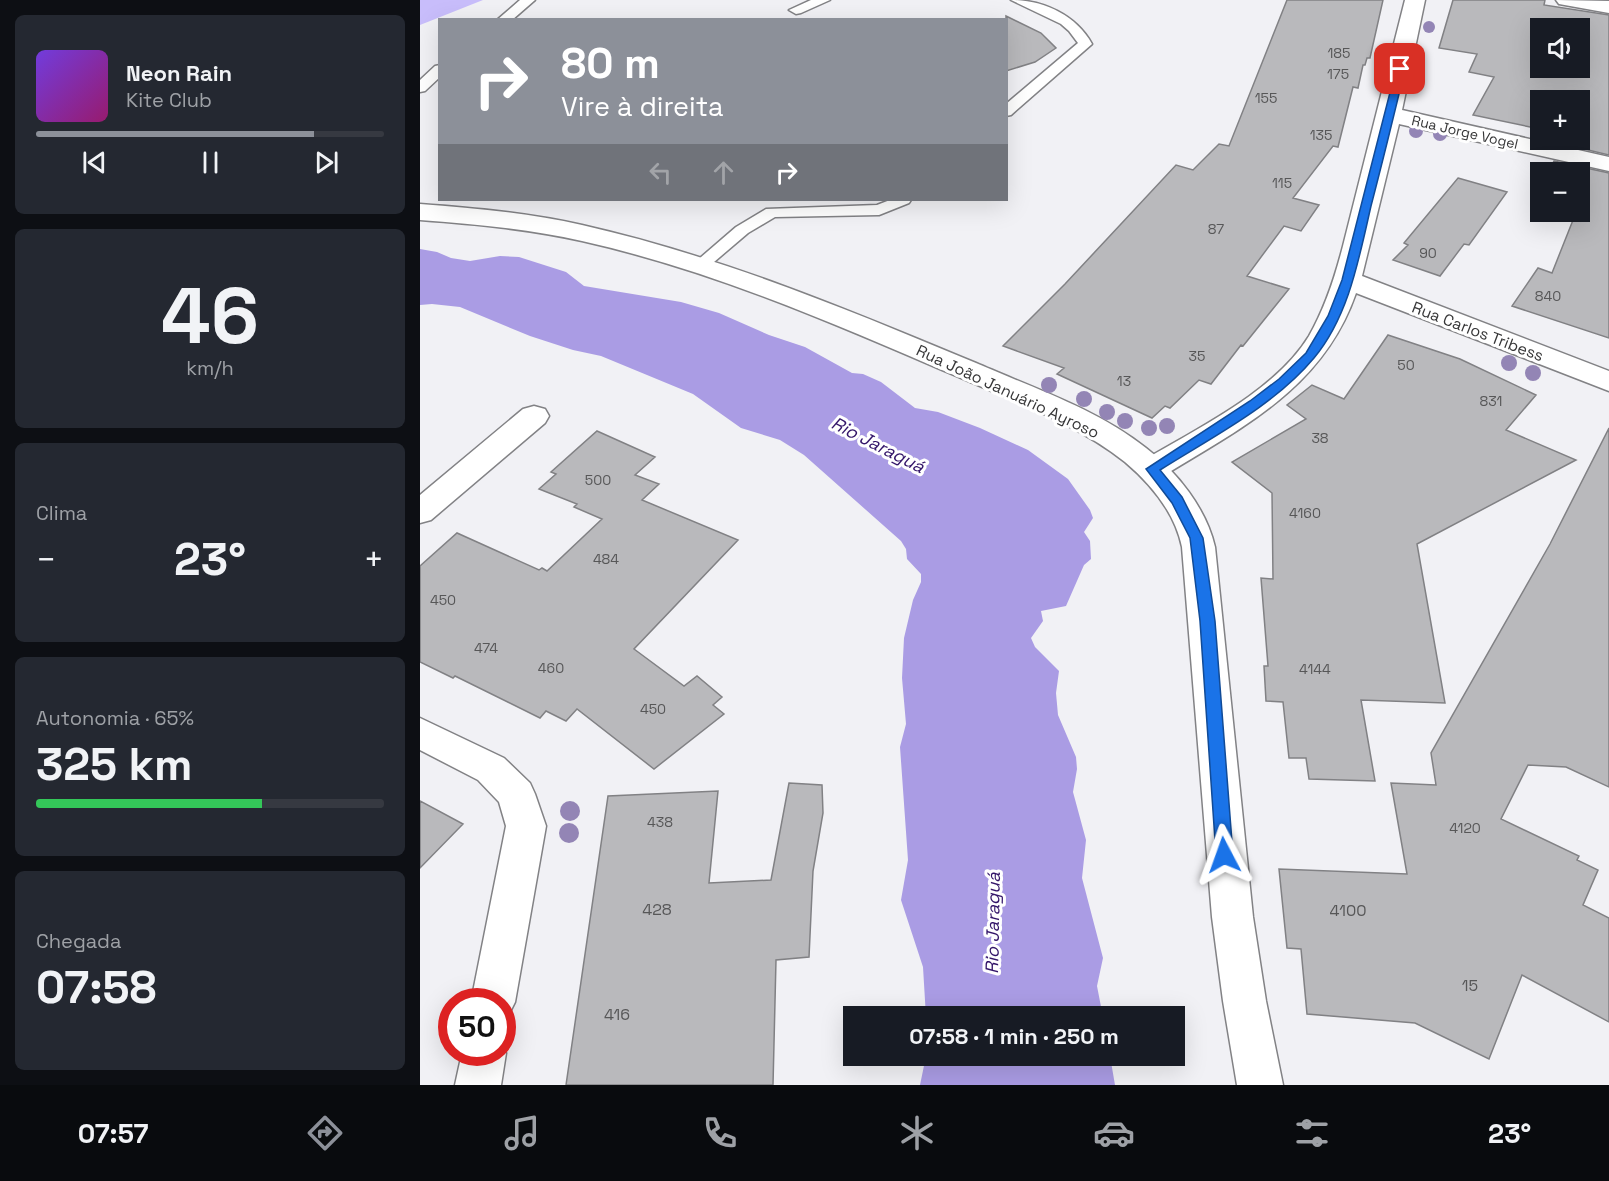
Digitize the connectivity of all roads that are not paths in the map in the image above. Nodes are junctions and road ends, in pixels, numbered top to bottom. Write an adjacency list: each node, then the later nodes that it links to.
1 (528, 0): 8 (lane)
2 (823, 0): 7 (lane)
3 (1018, 0): 11 (lane)
4 (1415, 0): 12 (street)
5 (1566, 0): 6 (street)
6 (1609, 7)
7 (796, 10)
8 (506, 18)
9 (438, 71): 10 (lane)
10 (420, 88)
11 (1008, 110)
12 (1390, 115): 13 (street, Rua Jorge Vogel); 17 (street)
13 (1609, 164)
14 (901, 201): 16 (lane)
15 (420, 212): 16 (street, Rua João Januário Ayroso)
16 (701, 264): 20 (street, Rua João Januário Ayroso)
17 (1347, 280): 18 (street, Rua Carlos Tribess); 20 (street)
18 (1609, 382)
19 (534, 416): 21 (street)
20 (1152, 469): 26 (street, Rua João Januário Ayroso)
21 (420, 512)
22 (420, 734): 23 (street)
23 (497, 988)
24 (482, 1066): 25 (street)
25 (478, 1085)
26 (1260, 1085)

